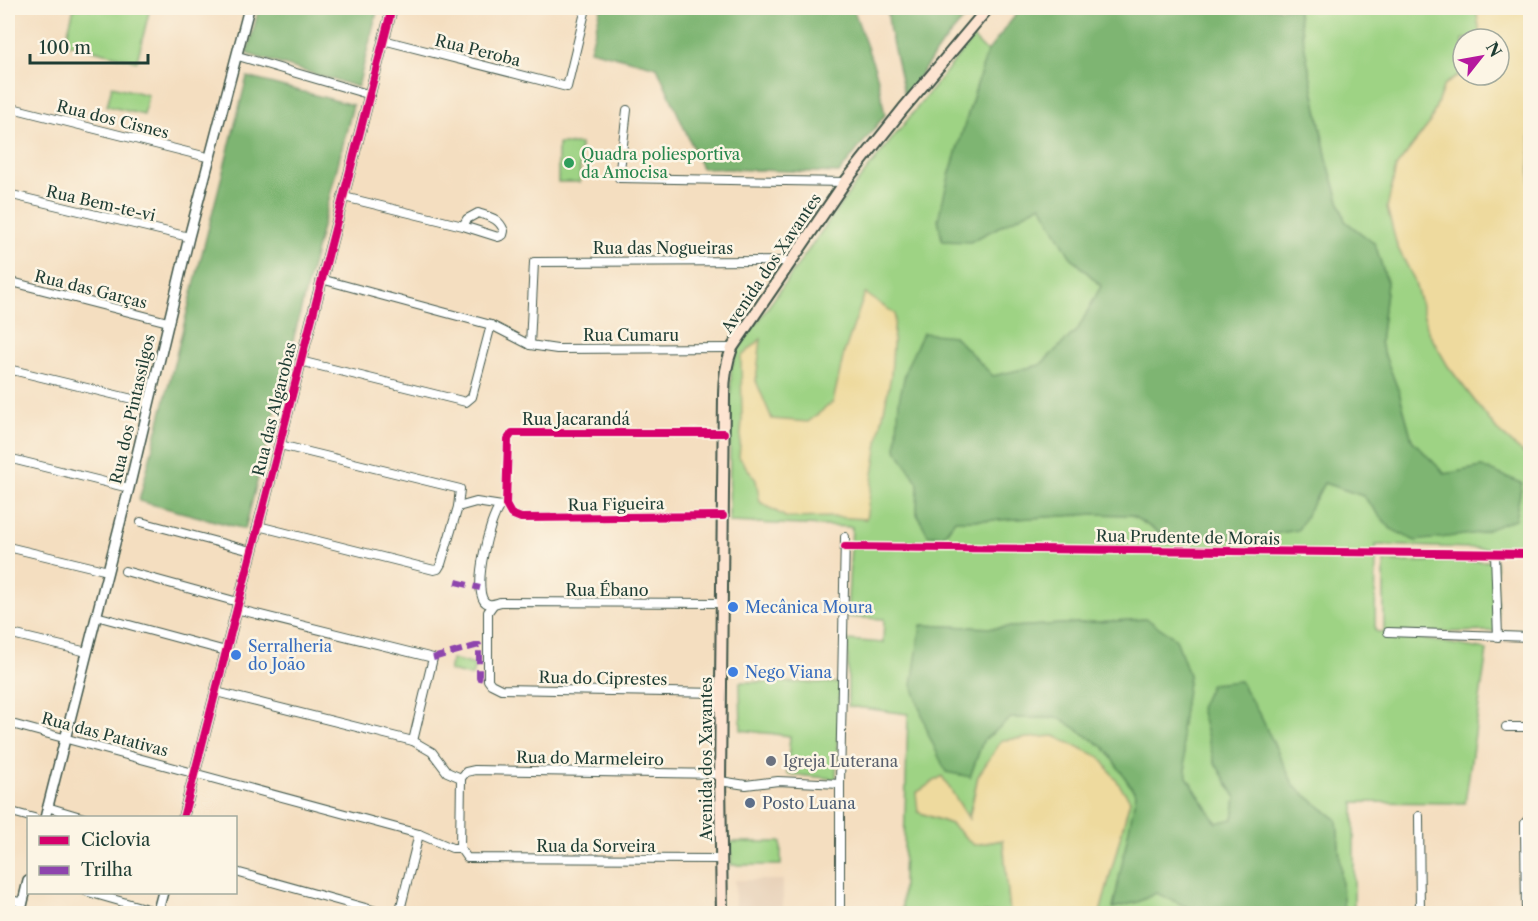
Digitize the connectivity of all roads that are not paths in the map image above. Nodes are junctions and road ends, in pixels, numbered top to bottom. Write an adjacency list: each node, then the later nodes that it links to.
1 (249, 8): 6 (street, Rua dos Pintassilgos)
2 (392, 8): 5 (street, Rua das Algarobas)
3 (586, 8): 5 (street, Rua Peroba)
4 (988, 8): 11 (main road, Avenida dos Xavantes)
5 (383, 40): 7 (street, Rua das Algarobas)
6 (238, 56): 7 (street); 10 (street, Rua dos Pintassilgos)
7 (370, 95): 13 (street, Rua das Algarobas)
8 (8, 107): 10 (street, Rua dos Cisnes)
9 (627, 110): 11 (street)
10 (211, 158): 15 (street, Rua dos Pintassilgos)
11 (845, 182): 16 (main road, Avenida dos Xavantes)
12 (8, 194): 15 (street, Rua Bem-te-vi)
13 (344, 197): 14 (street); 17 (street, Rua das Algarobas)
14 (463, 226): 14 (street)
15 (189, 237): 19 (street, Rua dos Pintassilgos)
16 (791, 261): 21 (street, Rua das Nogueiras); 22 (main road, Avenida dos Xavantes)
17 (321, 279): 20 (street); 23 (street, Rua das Algarobas)
18 (8, 281): 19 (street, Rua das Garças)
19 (168, 322): 25 (street, Rua dos Pintassilgos)
20 (491, 325): 21 (street, Rua Cumaru); 23 (street)
21 (530, 345): 22 (street, Rua Cumaru)
22 (732, 348): 26 (main road, Avenida dos Xavantes)
23 (300, 361): 27 (street, Rua das Algarobas)
24 (8, 369): 25 (street)
25 (149, 404): 29 (street, Rua dos Pintassilgos)
26 (724, 433): 30 (street, Rua Jacarandá); 32 (main road, Avenida dos Xavantes)
27 (280, 445): 31 (street); 34 (street, Rua das Algarobas)
28 (8, 458): 29 (street)
29 (129, 488): 41 (street, Rua dos Pintassilgos)
30 (503, 506): 31 (street); 32 (street, Rua Figueira); 44 (street)
31 (458, 507): 34 (street)
32 (723, 516): 43 (main road, Avenida dos Xavantes)
33 (141, 522): 38 (street)
34 (258, 526): 38 (street, Rua das Algarobas)
35 (845, 537): 37 (street)
36 (8, 547): 41 (street)
37 (845, 547): 39 (street, Rua Prudente de Morais); 63 (street)
38 (251, 551): 45 (street, Rua das Algarobas)
39 (1495, 554): 40 (street, Rua Prudente de Morais); 49 (street)
40 (1530, 554)
41 (108, 571): 46 (street, Rua dos Pintassilgos)
42 (125, 571): 45 (street)
43 (722, 603): 44 (street, Rua Ébano); 54 (main road, Avenida dos Xavantes)
44 (493, 605): 54 (street, Rua do Ciprestes)
45 (237, 606): 51 (street, Rua das Algarobas); 59 (street)
46 (96, 616): 51 (street); 52 (street, Rua dos Pintassilgos)
47 (1388, 632): 49 (street)
48 (8, 633): 52 (street)
49 (1498, 637): 50 (street)
50 (1530, 638)
51 (225, 651): 53 (street, Rua das Algarobas)
52 (87, 652): 58 (street, Rua dos Pintassilgos)
53 (216, 692): 59 (street); 60 (street, Rua das Algarobas)
54 (721, 693): 62 (main road, Avenida dos Xavantes)
55 (8, 723): 58 (street, Rua das Patativas)
56 (1506, 727): 57 (street)
57 (1530, 727)
58 (66, 737): 60 (street, Rua das Patativas); 64 (street, Rua dos Pintassilgos)
59 (413, 741): 61 (street)
60 (195, 772): 69 (street, Rua das Algarobas); 72 (street)
61 (461, 778): 62 (street, Rua do Marmeleiro); 73 (street)
62 (721, 778): 63 (street, Rua do Marmeleiro); 74 (main road, Avenida dos Xavantes)
63 (840, 784): 86 (street)
64 (47, 807): 67 (street, Rua dos Pintassilgos); 68 (street)
65 (8, 811): 66 (street)
66 (27, 816)
67 (45, 816)
68 (77, 816)
69 (184, 816)
70 (1419, 816): 87 (street)
71 (1530, 816): 88 (street)
72 (419, 834): 73 (street); 84 (street)
73 (460, 848): 74 (street, Rua da Sorveira)
74 (721, 859): 85 (main road, Avenida dos Xavantes)
75 (237, 873): 83 (street)
76 (27, 885): 80 (street)
77 (95, 894): 81 (street)
78 (163, 894): 81 (street)
79 (8, 899): 80 (street)
80 (23, 903): 82 (street)
81 (158, 913)
82 (20, 914)
83 (387, 914)
84 (399, 914)
85 (722, 914)
86 (840, 914)
87 (1420, 914)
88 (1526, 914)

